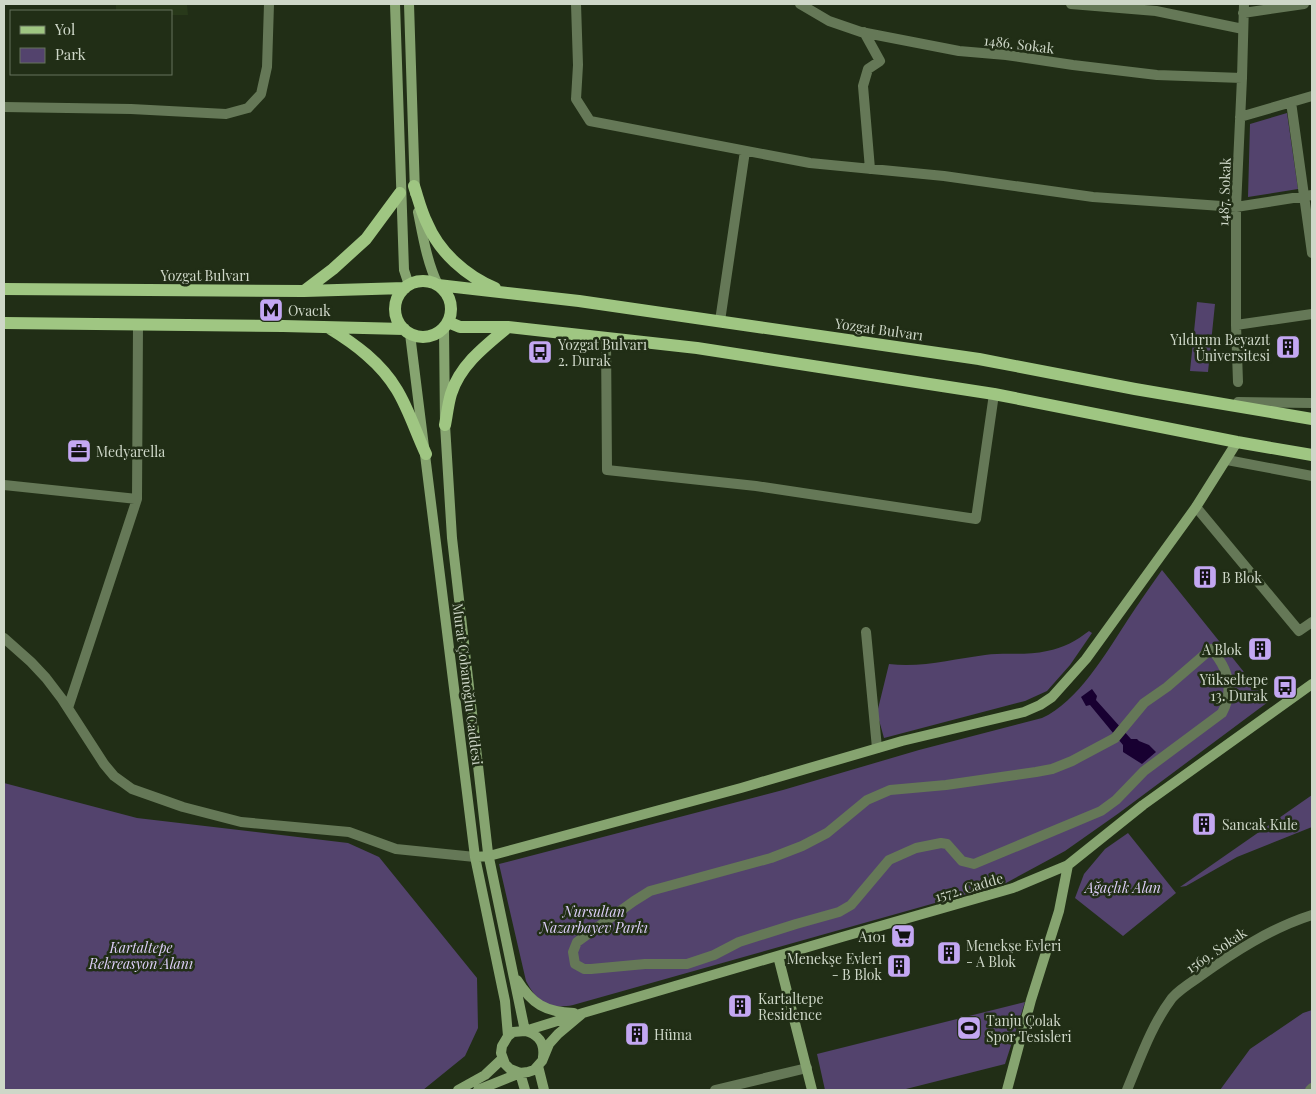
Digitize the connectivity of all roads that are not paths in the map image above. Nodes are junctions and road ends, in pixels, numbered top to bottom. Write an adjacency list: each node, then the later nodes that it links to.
1 (269, 4): 14 (street)
2 (395, 4): 19 (main road)
3 (409, 4): 18 (main road)
4 (576, 4): 16 (street)
5 (800, 4): 10 (street, 1486. Sokak)
6 (1071, 4): 9 (street)
7 (1304, 4): 8 (street)
8 (1244, 8): 9 (street, 1487. Sokak)
9 (1243, 29): 11 (street, 1487. Sokak)
10 (864, 32): 11 (street, 1486. Sokak); 17 (street)
11 (1242, 78): 15 (street, 1487. Sokak)
12 (1312, 96): 13 (street)
13 (1292, 102): 15 (street); 20 (street)
14 (4, 107)
15 (1240, 117): 21 (street, 1487. Sokak)
16 (745, 150): 17 (street); 29 (street)
17 (870, 169): 21 (street)
18 (414, 186): 23 (main road); 27 (main road)
19 (400, 192): 24 (main road); 26 (main road)
20 (1308, 196): 21 (street); 22 (street)
21 (1236, 207): 33 (street, 1487. Sokak)
22 (1312, 253)
23 (438, 285): 24 (main road); 27 (main road, Yozgat Bulvarı); 32 (main road)
24 (407, 286): 26 (main road, Yozgat Bulvarı); 36 (main road)
25 (4, 289): 26 (main road, Yozgat Bulvarı)
26 (304, 291)
27 (504, 292): 29 (main road, Yozgat Bulvarı)
28 (1312, 314): 33 (street)
29 (720, 321): 40 (main road, Yozgat Bulvarı)
30 (4, 323): 31 (main road)
31 (138, 325): 34 (main road); 50 (street)
32 (446, 325): 35 (main road); 36 (main road); 43 (main road, Murat Çobanoğlu Caddesi)
33 (1236, 325): 38 (street, 1487. Sokak)
34 (326, 327): 36 (main road); 45 (main road)
35 (508, 327): 37 (main road); 43 (main road)
36 (407, 332): 45 (main road, Murat Çobanoğlu Caddesi)
37 (606, 338): 39 (main road); 39 (street)
38 (1238, 382)
39 (994, 394): 44 (main road)
40 (1211, 402): 41 (street); 42 (main road, Yozgat Bulvarı)
41 (1312, 403)
42 (1312, 419)
43 (445, 425): 59 (main road, Murat Çobanoğlu Caddesi)
44 (1237, 442): 46 (main road); 47 (main road)
45 (426, 454): 60 (main road, Murat Çobanoğlu Caddesi)
46 (1312, 455)
47 (1227, 460): 48 (street); 51 (main road)
48 (1312, 476)
49 (4, 485): 50 (street)
50 (137, 499): 56 (street)
51 (1196, 507): 52 (street); 58 (main road)
52 (1312, 622)
53 (866, 632): 58 (street)
54 (4, 638): 56 (street)
55 (1312, 684): 61 (main road, 1572. Cadde)
56 (68, 708): 60 (street)
57 (1124, 729): 57 (street)
58 (877, 748): 59 (main road)
59 (489, 856): 60 (main road); 64 (main road, Murat Çobanoğlu Caddesi)
60 (475, 857): 67 (main road, Murat Çobanoğlu Caddesi)
61 (1068, 865): 63 (main road, 1572. Cadde); 78 (main road)
62 (1312, 915): 79 (street, 1569. Sokak)
63 (778, 956): 65 (main road, 1572. Cadde); 70 (main road)
64 (514, 976): 65 (main road); 66 (main road, Murat Çobanoğlu Caddesi)
65 (583, 1013): 66 (main road, 1572. Cadde); 69 (main road)
66 (525, 1030): 67 (main road); 69 (main road)
67 (508, 1036): 68 (main road)
68 (502, 1059): 71 (main road); 72 (main road)
69 (540, 1064): 71 (main road); 75 (main road)
70 (806, 1068): 76 (street); 77 (main road)
71 (520, 1073): 72 (main road); 74 (main road)
72 (482, 1088): 73 (main road)
73 (458, 1090)
74 (525, 1090)
75 (544, 1090)
76 (715, 1090)
77 (812, 1090)
78 (1007, 1090)
79 (1127, 1090)

